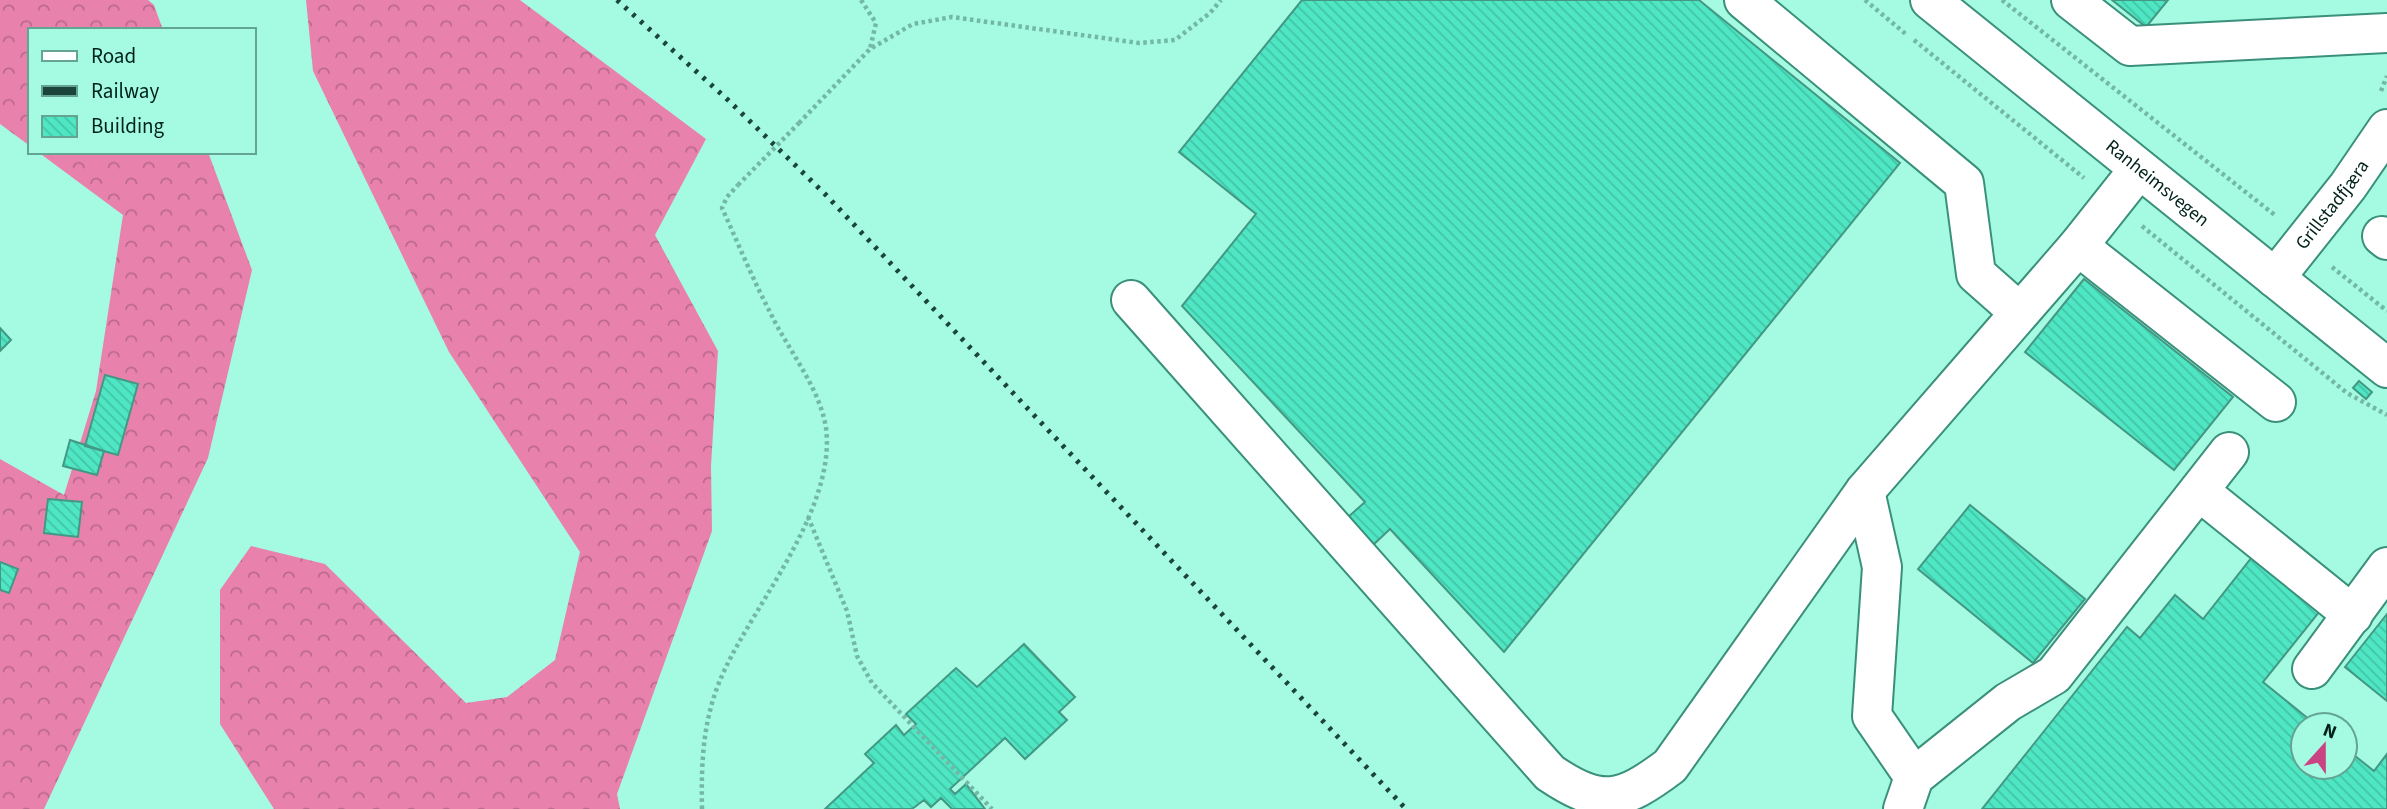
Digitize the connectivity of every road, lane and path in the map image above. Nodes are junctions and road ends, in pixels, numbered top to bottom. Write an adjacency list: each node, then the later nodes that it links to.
1 (861, 0): 8 (path)
2 (1221, 0): 8 (path)
3 (1744, 0): 17 (street)
4 (1930, 0): 10 (street, Ranheimsvegen)
5 (2002, 0): 11 (path)
6 (2071, 0): 7 (street)
7 (2387, 33)
8 (870, 50): 23 (path, bridge)
9 (2387, 129): 14 (street, Grillstadfjæra)
10 (2139, 169): 12 (street); 14 (street, Ranheimsvegen)
11 (2269, 211)
12 (2078, 246): 17 (street); 19 (street)
13 (2332, 267): 16 (path)
14 (2275, 278): 18 (street, Ranheimsvegen)
15 (1130, 300): 21 (street)
16 (2387, 311)
17 (2019, 312): 21 (street)
18 (2387, 368)
19 (2276, 402)
20 (2229, 452): 22 (street)
21 (1865, 491): 27 (street)
22 (2199, 491): 25 (street); 27 (street)
23 (808, 516): 28 (path); 30 (path)
24 (2387, 567): 25 (street)
25 (2353, 615): 26 (street)
26 (2312, 669)
27 (1908, 793)
28 (702, 809): 29 (path)
29 (708, 809)
30 (992, 809)

